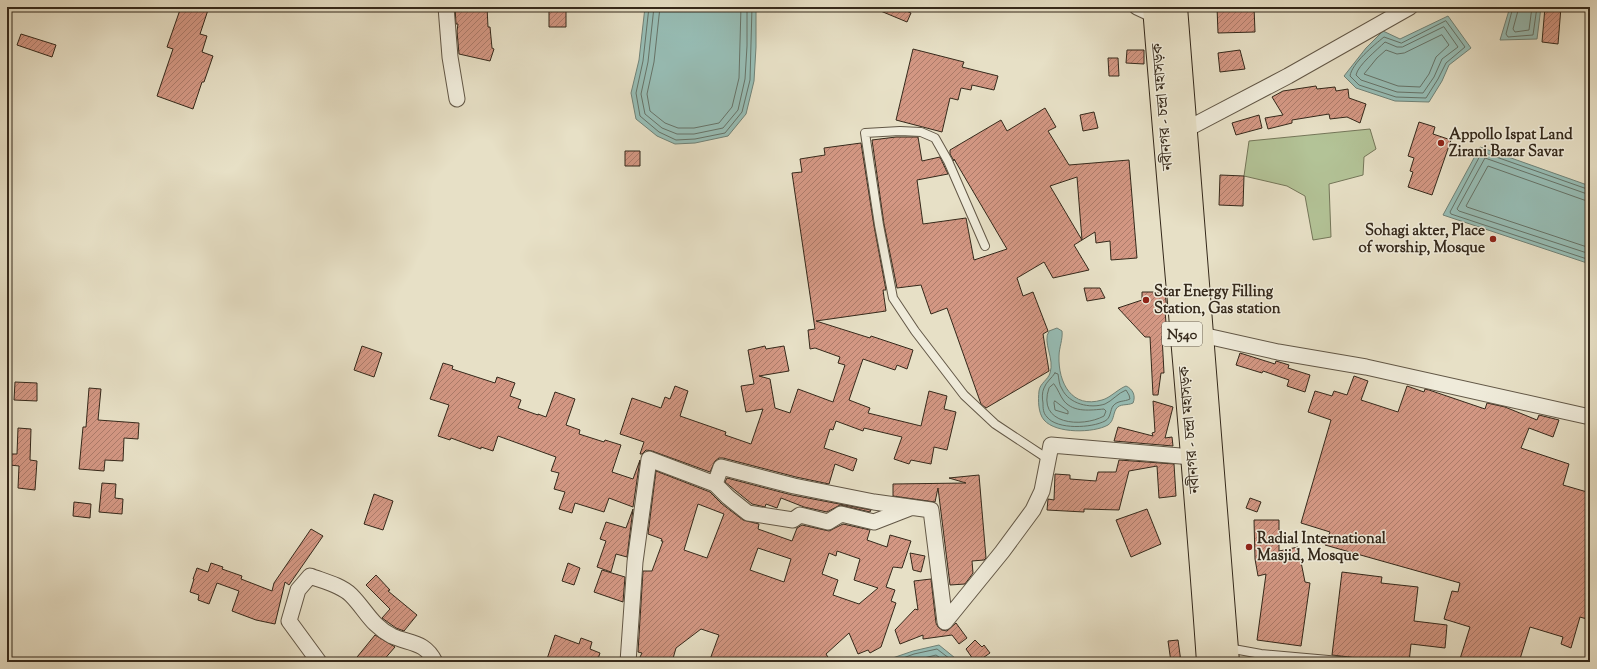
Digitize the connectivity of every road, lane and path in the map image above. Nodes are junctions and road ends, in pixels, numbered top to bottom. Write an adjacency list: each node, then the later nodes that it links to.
1 (446, 7): 5 (street)
2 (1176, 7): 6 (highway, নবীনগর - চন্দ্রা মহাসড়ক / N540)
3 (1410, 7): 6 (street)
4 (1148, 10): 10 (highway, নবীনগর - চন্দ্রা মহাসড়ক / N540)
5 (457, 99)
6 (1185, 130): 8 (highway, নবীনগর - চন্দ্রা মহাসড়ক / N540)
7 (985, 246): 11 (lane)
8 (1202, 335): 9 (street); 14 (highway, নবীনগর - চন্দ্রা মহাসড়ক / N540)
9 (1590, 417)
10 (1192, 458): 11 (street); 18 (highway, নবীনগর - চন্দ্রা মহাসড়ক / N540)
11 (1048, 459): 13 (street)
12 (715, 484): 13 (street); 13 (street); 17 (street)
13 (912, 507)
14 (1228, 655): 19 (lane)
15 (319, 662): 16 (street)
16 (434, 662)
17 (628, 662)
18 (1208, 662)
19 (1351, 662)

